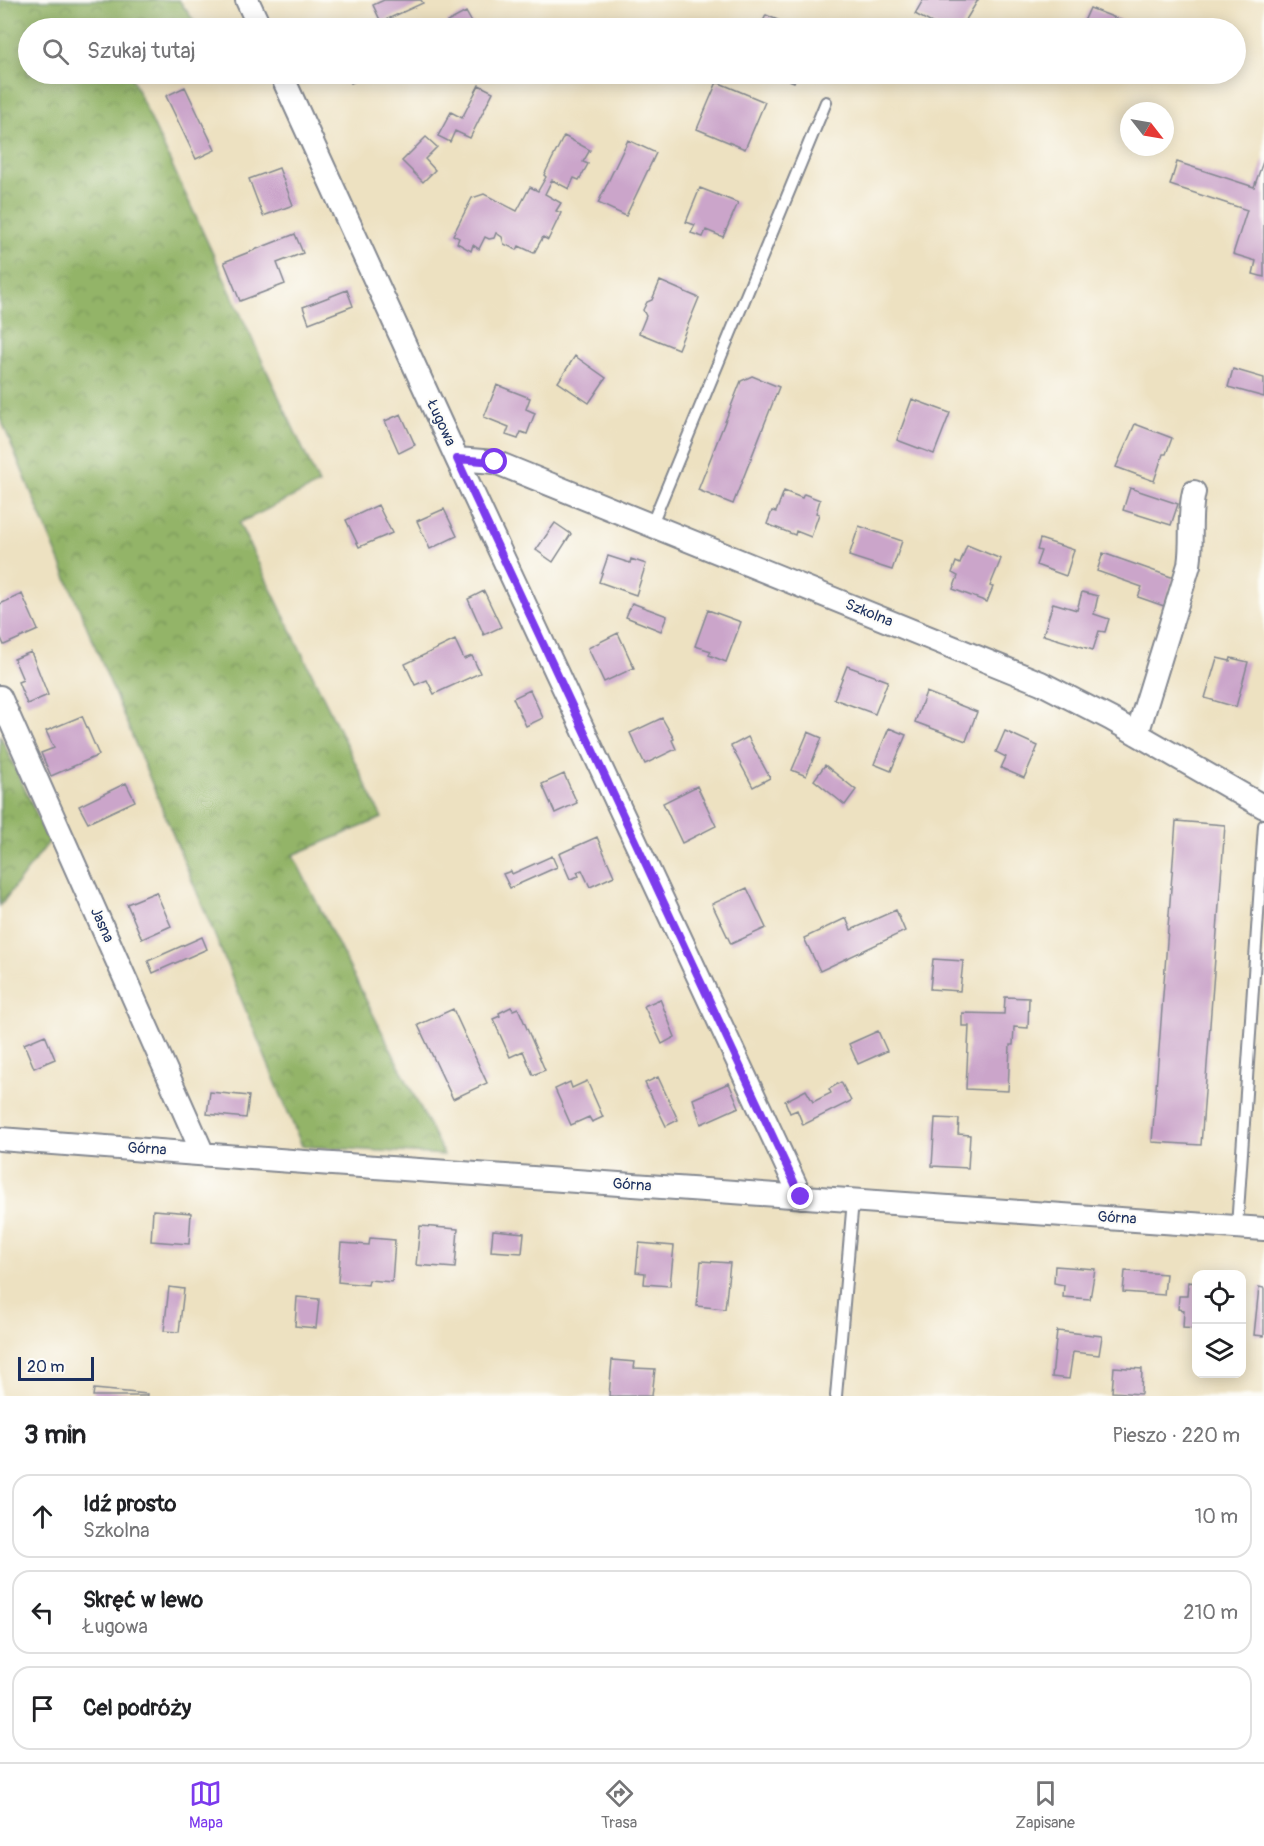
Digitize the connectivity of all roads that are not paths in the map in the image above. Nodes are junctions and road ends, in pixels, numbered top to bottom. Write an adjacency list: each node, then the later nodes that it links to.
1 (248, 0): 2 (street)
2 (256, 18)
3 (286, 84): 5 (street, Ługowa)
4 (826, 102): 7 (lane)
5 (457, 459): 7 (street, Szkolna); 14 (street, Ługowa)
6 (1194, 492): 9 (street)
7 (651, 526): 9 (street, Szkolna)
8 (0, 697): 13 (street, Jasna)
9 (1137, 734): 10 (street, Szkolna)
10 (1264, 807)
11 (1264, 825): 16 (lane)
12 (0, 1139): 13 (street, Górna)
13 (203, 1154): 14 (street, Górna)
14 (801, 1197): 15 (street, Górna)
15 (854, 1200): 16 (street, Górna); 18 (lane)
16 (1237, 1227): 17 (street, Górna)
17 (1264, 1228)
18 (836, 1396)

